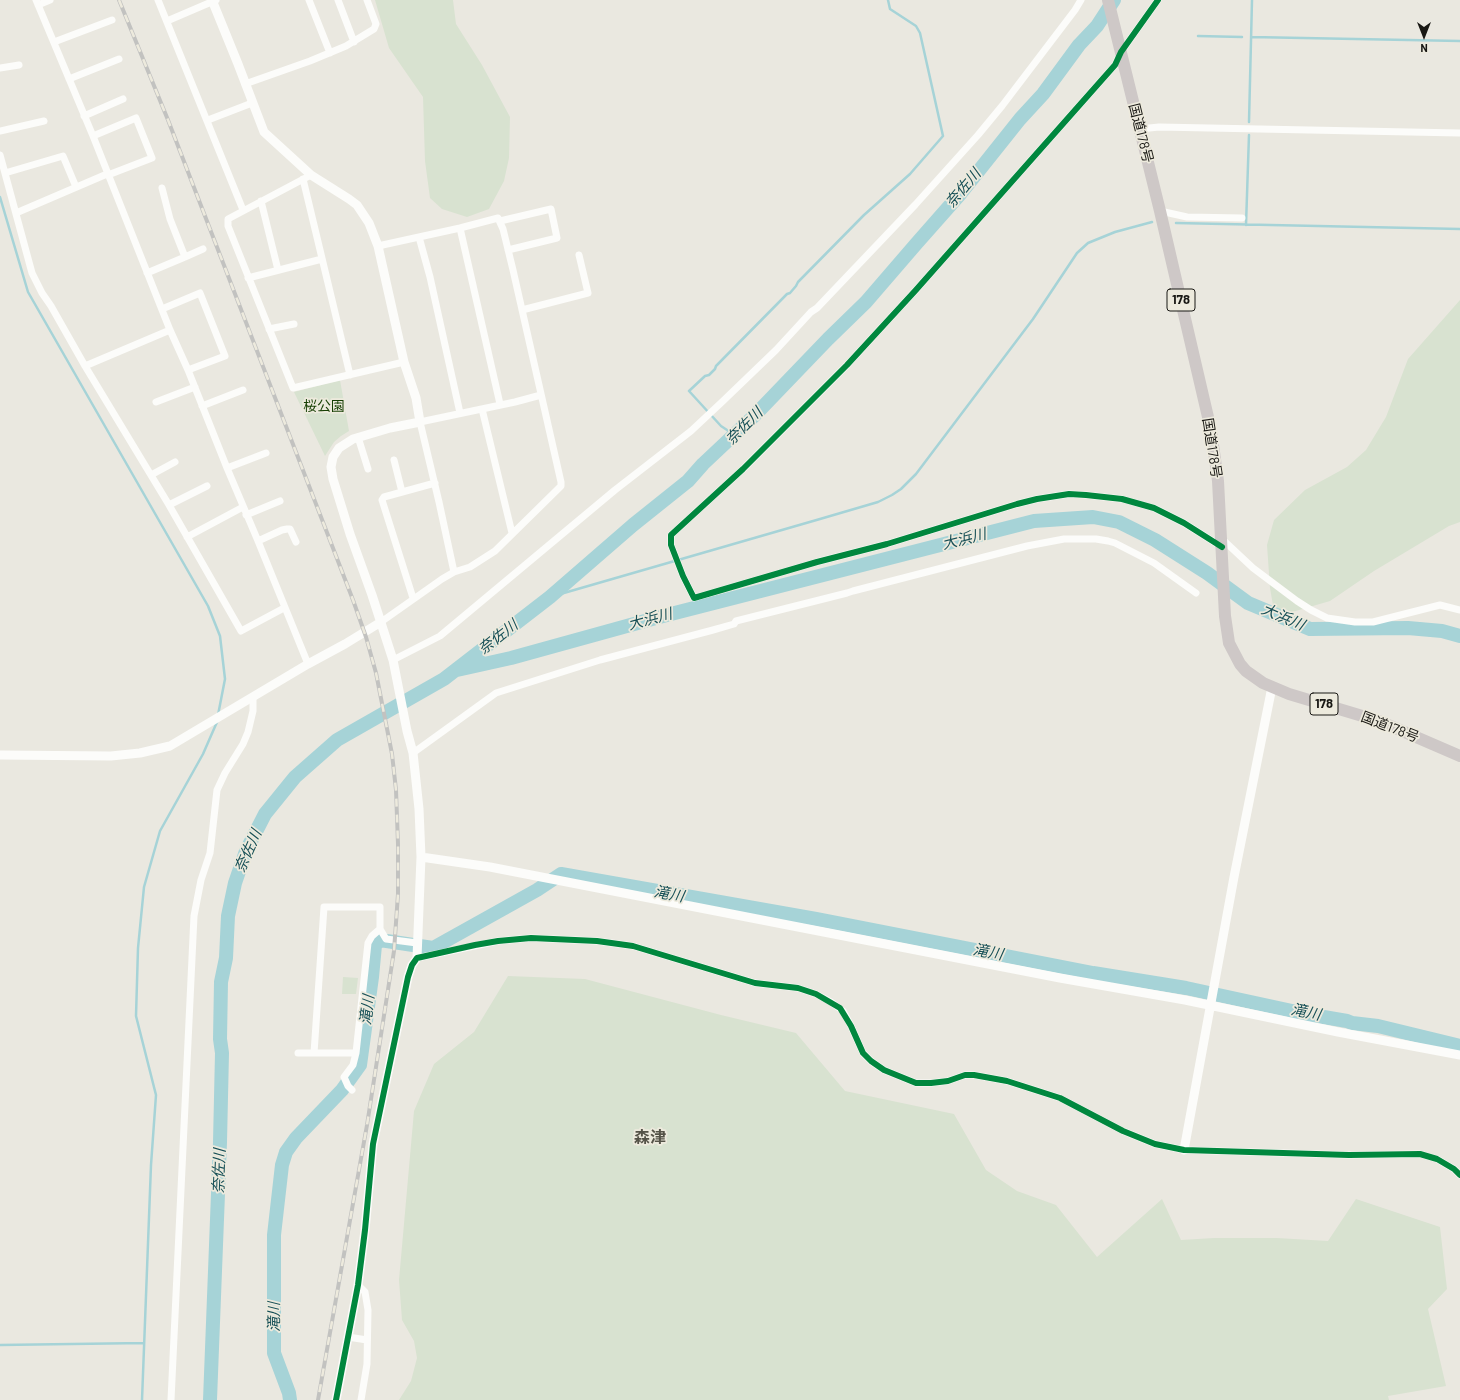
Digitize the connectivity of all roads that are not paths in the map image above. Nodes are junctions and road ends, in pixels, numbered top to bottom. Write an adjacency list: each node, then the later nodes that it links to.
1 (50, 0): 10 (street)
2 (158, 0): 12 (street)
3 (213, 0): 12 (street); 21 (street)
4 (309, 0): 16 (street)
5 (338, 0): 14 (street)
6 (367, 0): 14 (street)
7 (1081, 0): 97 (street)
8 (1108, 0): 15 (highway, 国道178号 / 178)
9 (1158, 0): 15 (street)
10 (37, 2): 13 (street)
11 (112, 20): 13 (street)
12 (167, 21): 25 (street)
13 (54, 42): 20 (street)
14 (354, 42): 16 (street)
15 (1120, 49): 27 (highway, 国道178号 / 178); 90 (street)
16 (330, 53): 21 (street)
17 (119, 59): 20 (street)
18 (19, 65): 19 (street)
19 (0, 68)
20 (69, 79): 24 (street)
21 (245, 84): 23 (street)
22 (123, 99): 24 (street)
23 (252, 103): 25 (street); 34 (street)
24 (84, 116): 30 (street)
25 (208, 120): 38 (street)
26 (44, 121): 28 (street)
27 (1140, 129): 29 (street); 39 (highway, 国道178号 / 178)
28 (0, 131)
29 (1460, 132)
30 (93, 136): 33 (street); 33 (street)
31 (0, 155): 32 (street)
32 (5, 172): 35 (street); 40 (street)
33 (108, 174): 35 (street); 52 (street)
34 (307, 177): 37 (street); 45 (street); 50 (street)
35 (76, 187): 40 (street)
36 (162, 188): 49 (street)
37 (261, 201): 38 (street); 51 (street)
38 (243, 210): 53 (street)
39 (1160, 211): 41 (street); 90 (highway, 国道178号 / 178)
40 (16, 212): 60 (street)
41 (1242, 218)
42 (500, 221): 43 (street); 47 (street); 47 (street)
43 (460, 228): 44 (street); 67 (street)
44 (419, 237): 45 (street); 70 (street)
45 (378, 246): 59 (street)
46 (203, 249): 49 (street)
47 (508, 250): 55 (street)
48 (579, 255): 55 (street)
49 (184, 256): 52 (street)
50 (322, 259): 51 (street); 62 (street)
51 (278, 270): 53 (street)
52 (147, 272): 54 (street)
53 (248, 278): 58 (street)
54 (162, 309): 57 (street); 61 (street)
55 (522, 310): 65 (street)
56 (294, 324): 58 (street)
57 (170, 330): 60 (street); 61 (street)
58 (269, 330): 62 (street)
59 (404, 362): 62 (street); 71 (street)
60 (85, 366): 78 (street)
61 (188, 370): 63 (street)
62 (350, 375)
63 (194, 387): 66 (street); 68 (street)
64 (243, 390): 68 (street)
65 (541, 395): 67 (street); 86 (street)
66 (156, 402)
67 (500, 404): 69 (street)
68 (202, 406): 76 (street)
69 (482, 409): 70 (street); 86 (street)
70 (460, 413): 71 (street)
71 (420, 422): 72 (street); 79 (street)
72 (358, 437): 77 (street); 96 (street)
73 (266, 452): 76 (street)
74 (394, 460): 81 (street)
75 (174, 462): 78 (street)
76 (227, 468): 84 (street)
77 (368, 469)
78 (151, 475): 83 (street)
79 (435, 483): 81 (street); 91 (street)
80 (208, 486): 83 (street)
81 (402, 492): 93 (street)
82 (280, 501): 85 (street)
83 (169, 505): 87 (street)
84 (243, 506): 85 (street); 87 (street)
85 (246, 515): 88 (street)
86 (512, 533): 91 (street)
87 (187, 536): 94 (street)
88 (258, 541): 89 (street); 94 (street)
89 (296, 542)
90 (1221, 542): 95 (street); 99 (highway, 国道178号 / 178)
91 (454, 572): 93 (street)
92 (1196, 593): 101 (street)
93 (413, 598): 96 (street)
94 (284, 608): 98 (street)
95 (1460, 610)
96 (381, 622): 97 (street); 98 (street)
97 (393, 660): 101 (street)
98 (308, 664): 100 (street)
99 (1272, 687): 103 (highway, 国道178号 / 178); 108 (street)
100 (253, 698): 102 (street); 119 (street)
101 (413, 753): 104 (street)
102 (0, 755)
103 (1460, 756)
104 (421, 858): 106 (street); 108 (street)
105 (380, 929): 106 (street); 110 (street); 111 (street)
106 (417, 943): 107 (street)
107 (417, 958): 114 (street); 116 (street)
108 (1211, 1005): 112 (street); 114 (street)
109 (298, 1052): 110 (street)
110 (314, 1052): 111 (street)
111 (356, 1053): 113 (street)
112 (1460, 1055)
113 (352, 1090)
114 (1184, 1150): 115 (street)
115 (1460, 1175)
116 (358, 1285): 117 (street); 118 (street)
117 (348, 1337): 118 (street); 120 (street)
118 (367, 1340): 121 (street)
119 (171, 1400)
120 (336, 1400)
121 (361, 1400)

